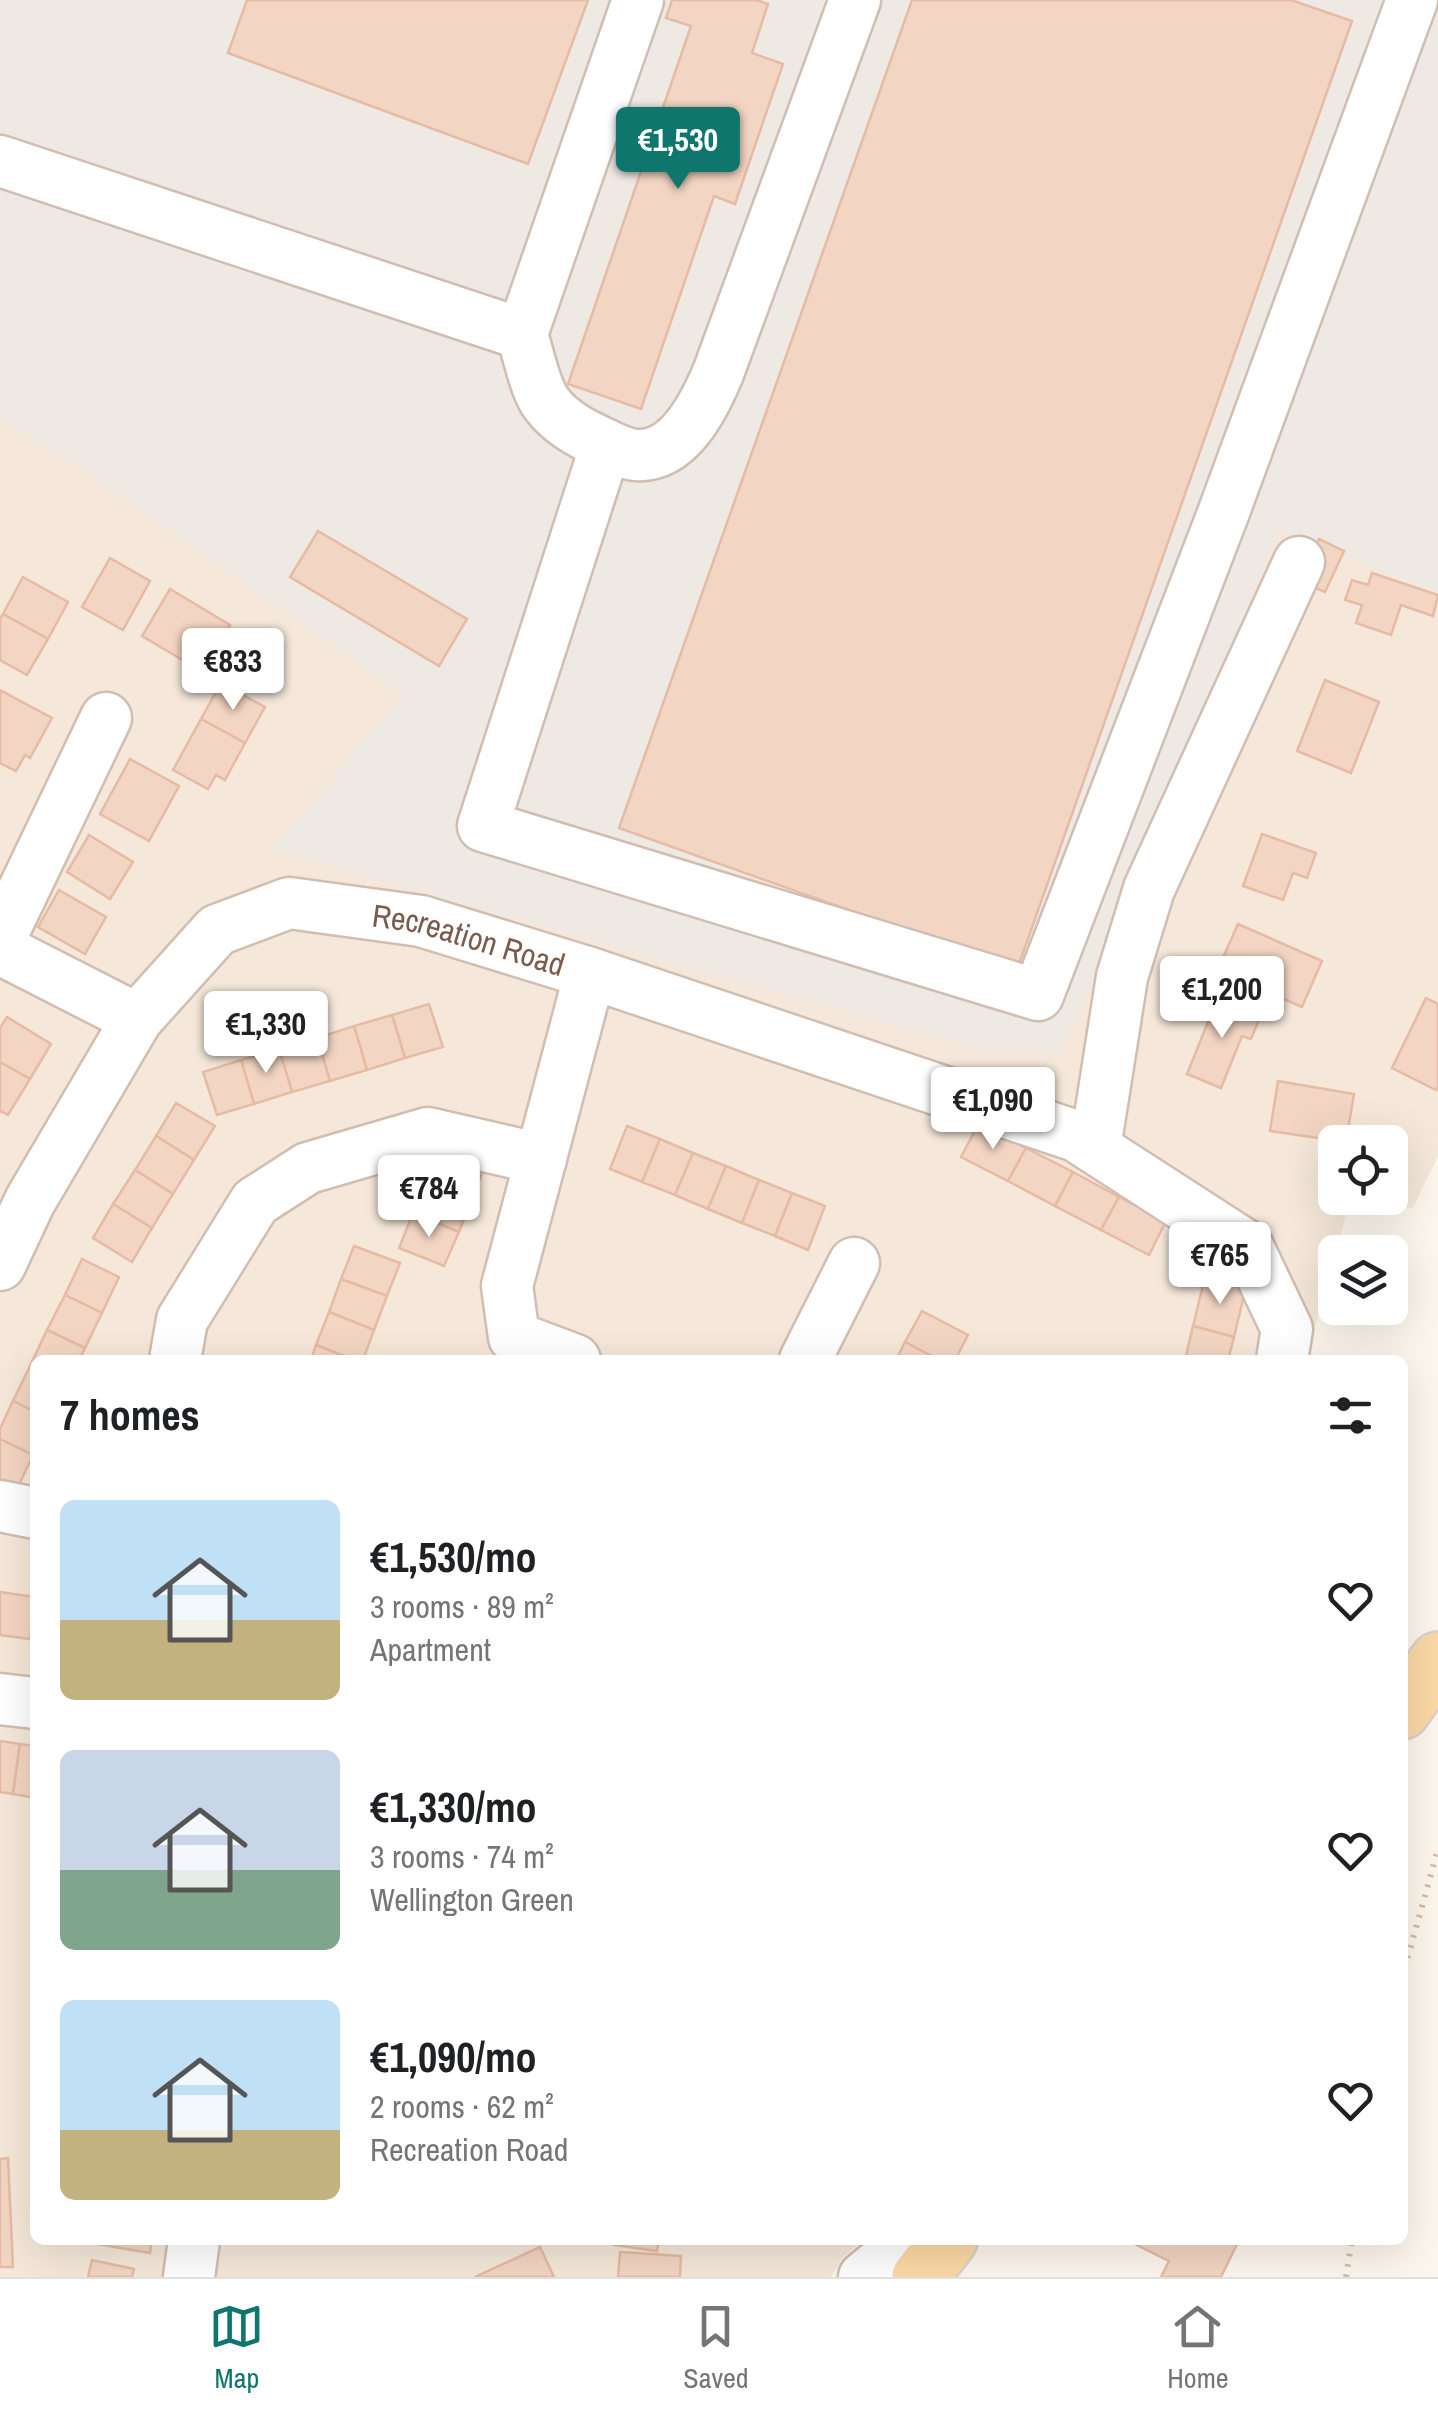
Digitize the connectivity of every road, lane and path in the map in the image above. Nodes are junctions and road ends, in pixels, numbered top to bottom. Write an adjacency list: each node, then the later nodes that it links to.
1 (638, 0): 5 (street)
2 (855, 0): 6 (street)
3 (1412, 0): 6 (street)
4 (0, 161): 5 (street)
5 (522, 334): 6 (street)
6 (606, 445)
7 (1298, 562): 13 (street)
8 (106, 718): 9 (street)
9 (0, 939)
10 (0, 948): 12 (street)
11 (590, 973): 12 (street, Recreation Road); 13 (street, Recreation Road); 14 (street)
12 (137, 1019): 16 (street, Recreation Road)
13 (1095, 1148): 20 (street, Recreation Road)
14 (541, 1159): 17 (street); 18 (street)
15 (854, 1262): 19 (street)
16 (0, 1266)
17 (175, 1355)
18 (562, 1355)
19 (808, 1355)
20 (1283, 1355)
21 (0, 1506): 22 (street)
22 (30, 1512)
23 (1438, 1660): 26 (main road)
24 (0, 1699): 25 (street)
25 (30, 1702)
26 (1408, 1703)
27 (1438, 1849): 28 (path)
28 (1408, 1956)
29 (193, 2245): 33 (street)
30 (903, 2245): 34 (street)
31 (945, 2245): 35 (main road)
32 (1351, 2245): 36 (path)
33 (189, 2277)
34 (864, 2277)
35 (920, 2277)
36 (1346, 2277)

